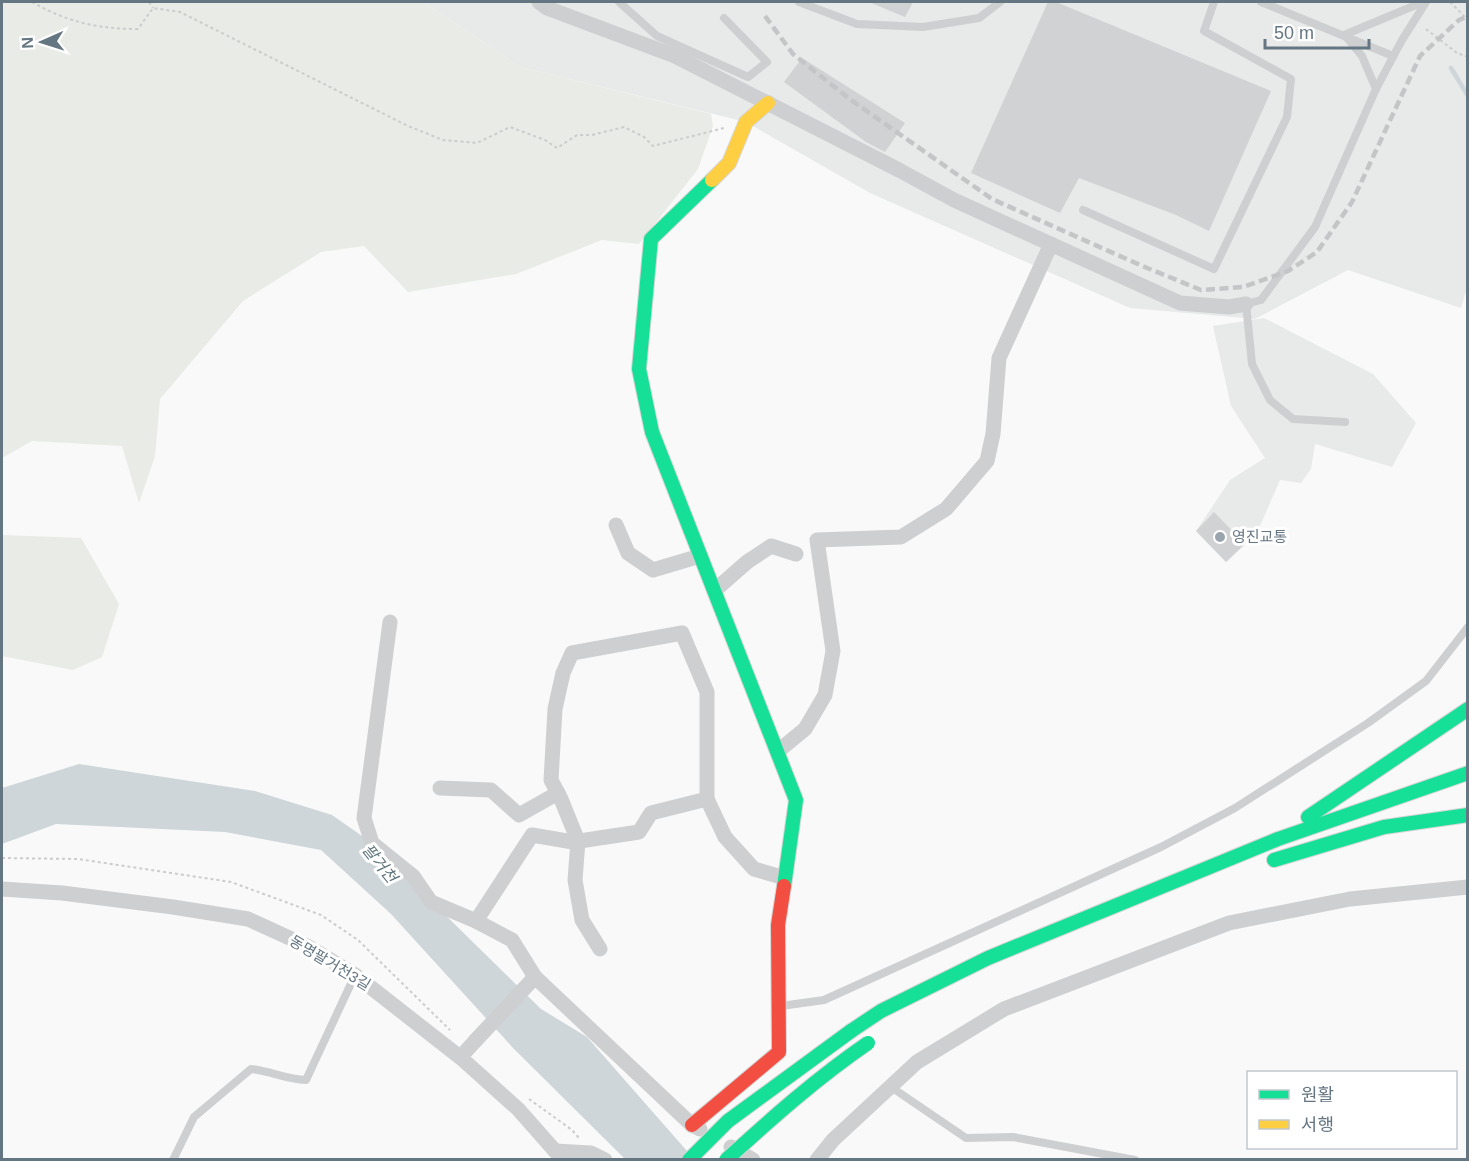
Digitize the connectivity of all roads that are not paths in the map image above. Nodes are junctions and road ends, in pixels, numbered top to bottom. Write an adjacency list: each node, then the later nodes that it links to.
1 (540, 2): 12 (street)
2 (619, 2): 8 (lane)
3 (799, 2): 4 (lane)
4 (1000, 2)
5 (1214, 2): 13 (lane)
6 (1261, 2): 9 (lane)
7 (1424, 2): 9 (lane); 10 (lane)
8 (724, 18)
9 (1344, 35): 10 (lane); 11 (lane)
10 (1393, 56): 11 (lane)
11 (1376, 89): 15 (lane)
12 (768, 103): 14 (street); 19 (main road)
13 (1083, 210)
14 (1051, 244): 15 (street); 24 (street)
15 (1246, 304): 16 (lane)
16 (1345, 422)
17 (616, 525): 19 (street)
18 (796, 554): 20 (street)
19 (700, 556): 20 (main road)
20 (714, 591): 24 (main road)
21 (390, 622): 36 (street)
22 (1467, 627): 40 (lane)
23 (1467, 709): 31 (main road)
24 (777, 752): 33 (main road)
25 (1467, 773): 31 (main road)
26 (1467, 785): 30 (main road)
27 (441, 788): 28 (street)
28 (558, 793): 29 (street); 32 (street)
29 (707, 799): 32 (street); 33 (street)
30 (1467, 815)
31 (1278, 838): 48 (main road, bridge)
32 (578, 841): 36 (street); 37 (street)
33 (785, 878): 40 (main road)
34 (1467, 887): 43 (street)
35 (2, 889): 38 (street, 동명팔거천3길)
36 (476, 921): 39 (street)
37 (600, 950)
38 (355, 975): 42 (street, 동명팔거천3길); 46 (lane)
39 (535, 977): 42 (street); 44 (street)
40 (780, 1007): 44 (main road)
41 (872, 1040): 49 (main road, bridge)
42 (468, 1050): 45 (street, 동명팔거천3길)
43 (889, 1086): 51 (street); 52 (lane)
44 (692, 1125): 50 (street)
45 (559, 1155): 47 (street)
46 (172, 1160)
47 (605, 1160)
48 (689, 1160)
49 (726, 1160)
50 (753, 1160)
51 (817, 1160)
52 (1135, 1160)

